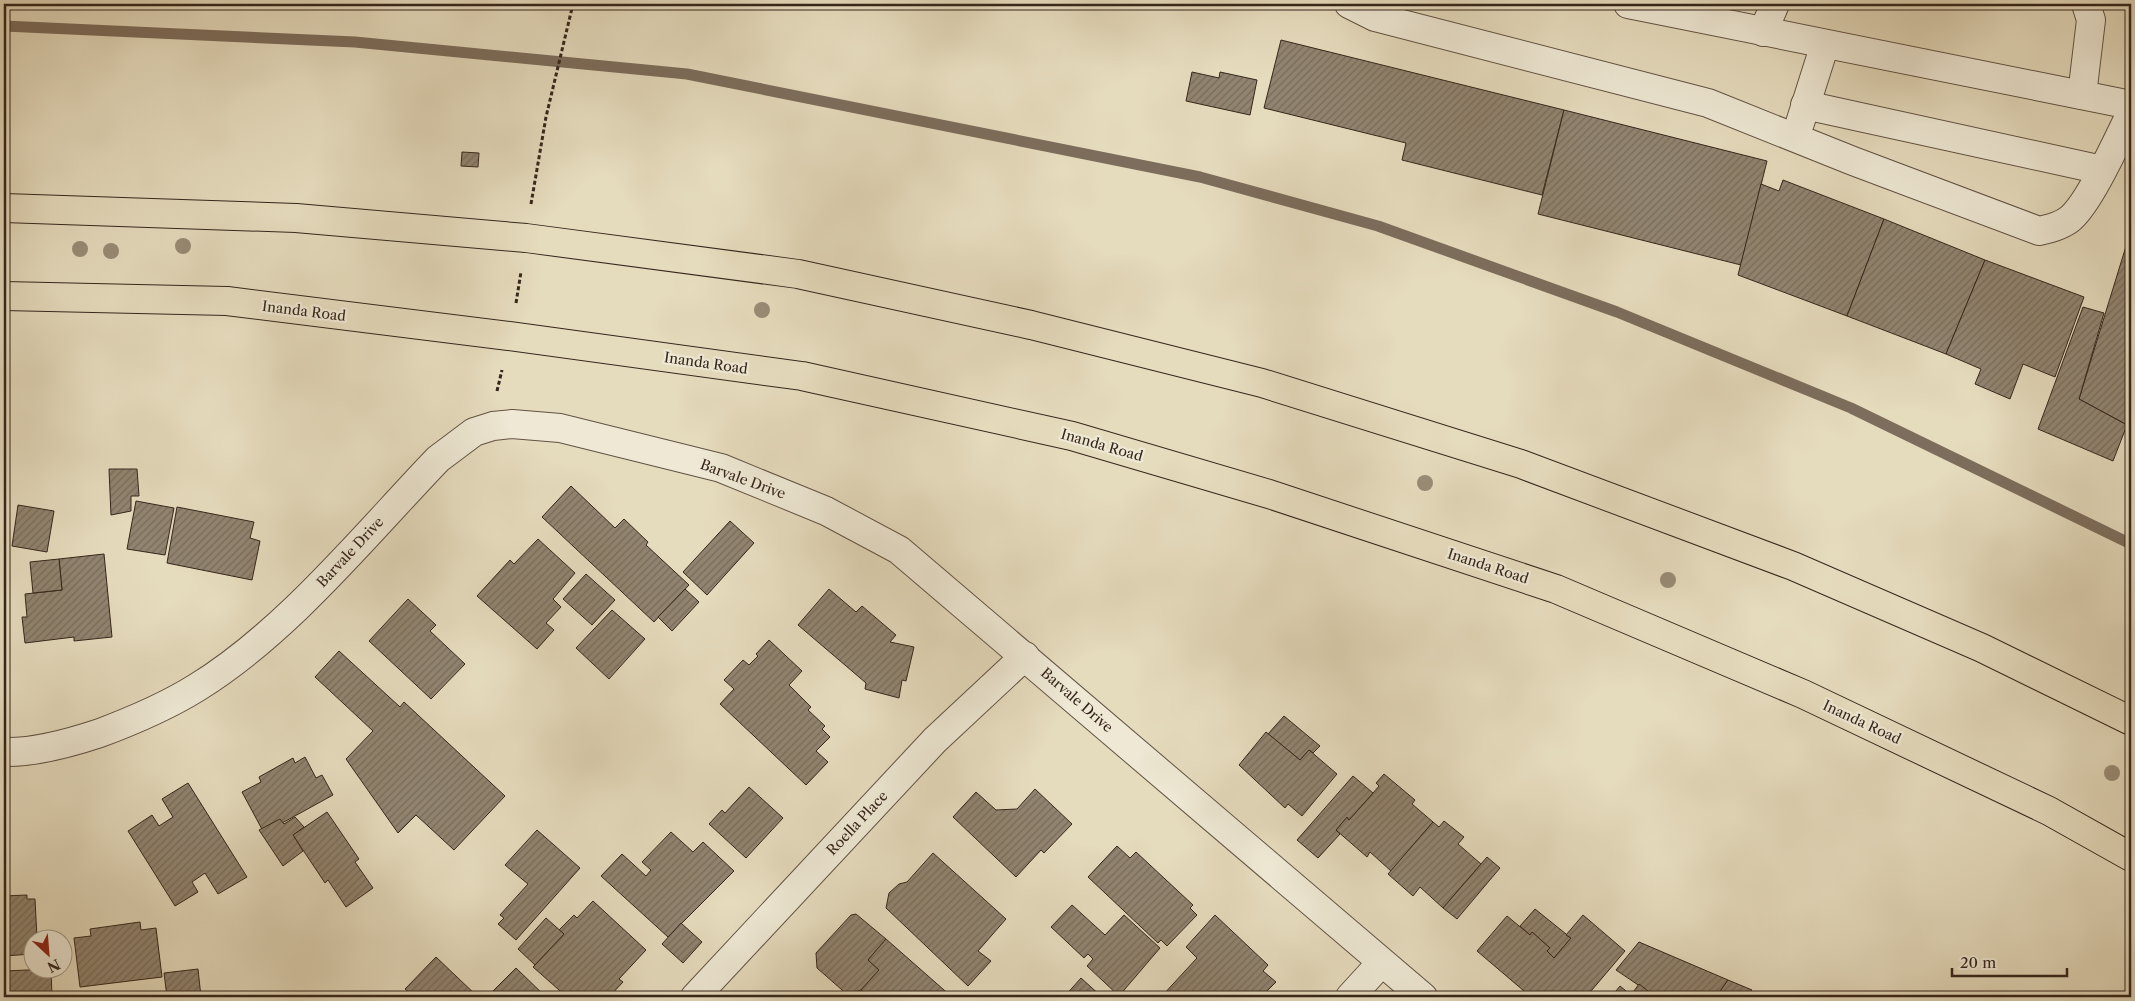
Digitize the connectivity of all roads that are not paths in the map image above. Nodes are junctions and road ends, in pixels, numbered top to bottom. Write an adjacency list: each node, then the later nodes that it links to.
1 (1349, 4): 12 (street)
2 (1628, 4): 5 (street)
3 (1775, 4): 6 (street)
4 (2086, 4): 8 (street)
5 (1716, 12): 6 (street)
6 (1763, 32): 7 (street)
7 (1825, 44): 8 (street); 9 (street)
8 (2082, 95): 10 (street)
9 (1805, 105): 12 (street); 13 (street)
10 (2131, 105)
11 (2131, 113): 13 (street)
12 (1795, 138): 13 (street)
13 (2102, 170)
14 (4, 208): 17 (main road)
15 (4, 296): 19 (main road, Inanda Road)
16 (1025, 656): 18 (street, Barvale Drive); 20 (street, Barvale Drive); 21 (street, Roella Place)
17 (2131, 721)
18 (4, 752)
19 (2131, 857)
20 (1381, 963): 22 (street); 23 (street, Barvale Drive)
21 (695, 997)
22 (1350, 997)
23 (1423, 997)

